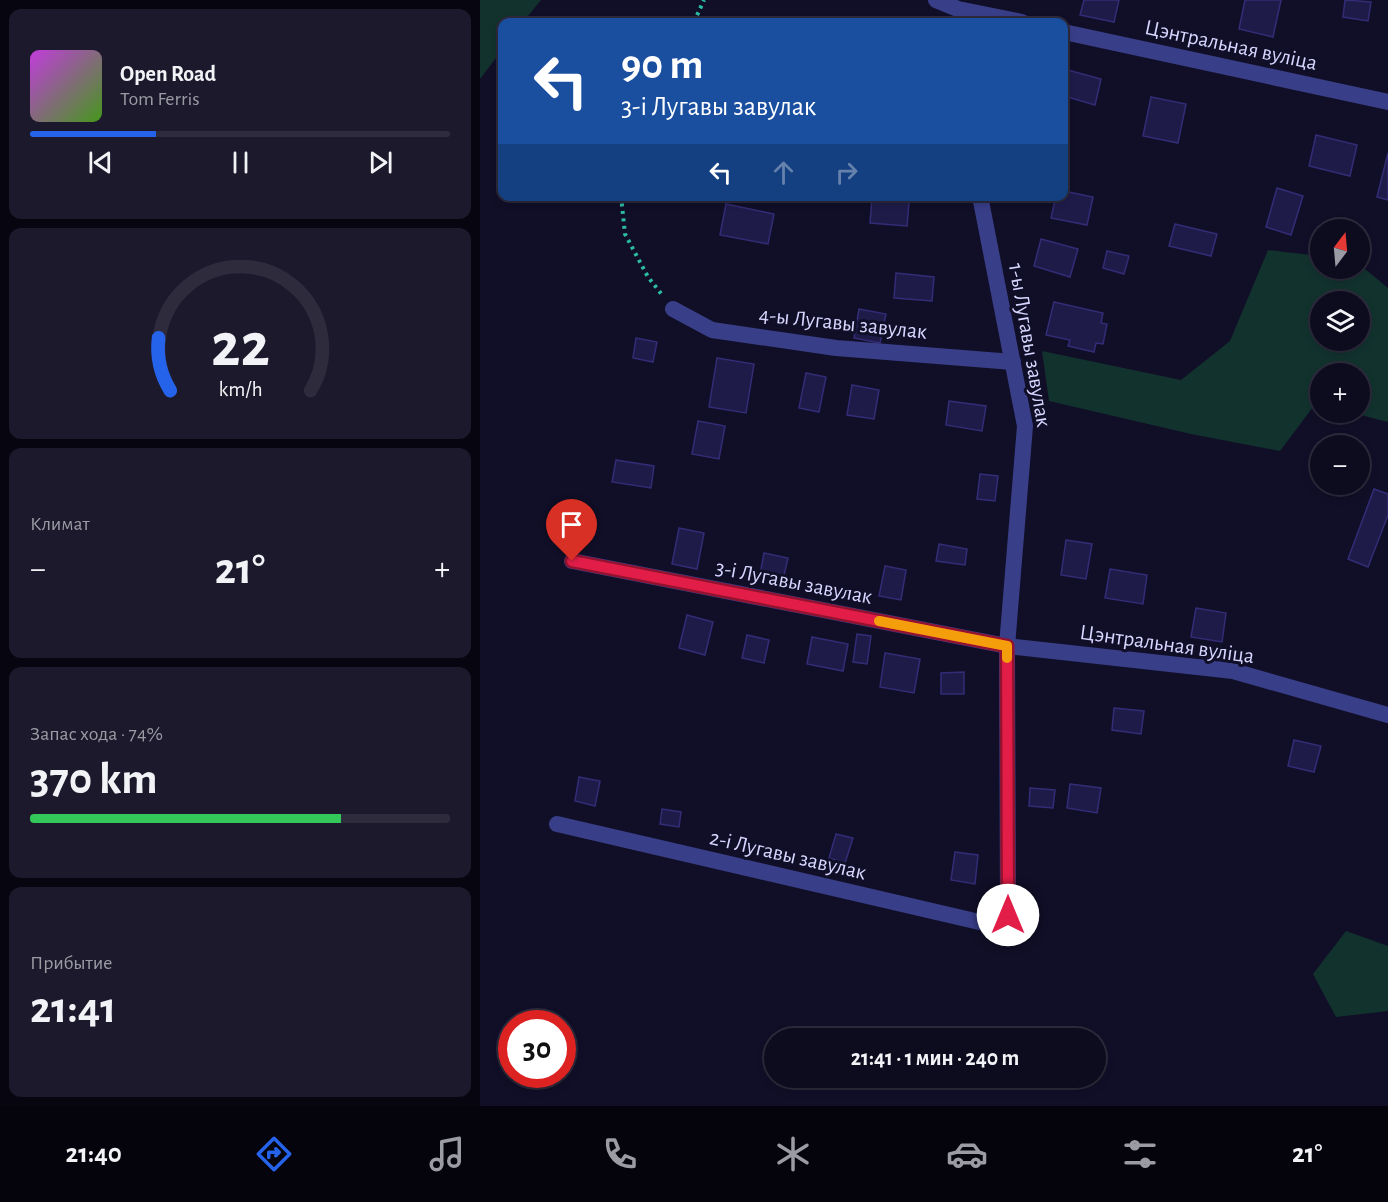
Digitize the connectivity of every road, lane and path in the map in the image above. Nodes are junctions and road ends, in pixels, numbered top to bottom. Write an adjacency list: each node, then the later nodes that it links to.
1 (704, 0): 4 (path)
2 (936, 0): 3 (street)
3 (957, 16): 5 (street)
4 (696, 18)
5 (979, 18)
6 (1068, 33): 7 (street, Цэнтральная вуліца)
7 (1388, 102)
8 (622, 201): 10 (path)
9 (981, 201): 11 (street, 1-ы Лугавы завулак)
10 (673, 309): 11 (street, 4-ы Лугавы завулак)
11 (1013, 362): 13 (street, 1-ы Лугавы завулак)
12 (572, 561): 13 (street, 3-і Лугавы завулак)
13 (1007, 646): 14 (street, Цэнтральная вуліца); 16 (street, 1-ы Лугавы завулак)
14 (1388, 715)
15 (557, 824): 16 (street, 2-і Лугавы завулак)
16 (1008, 915)

